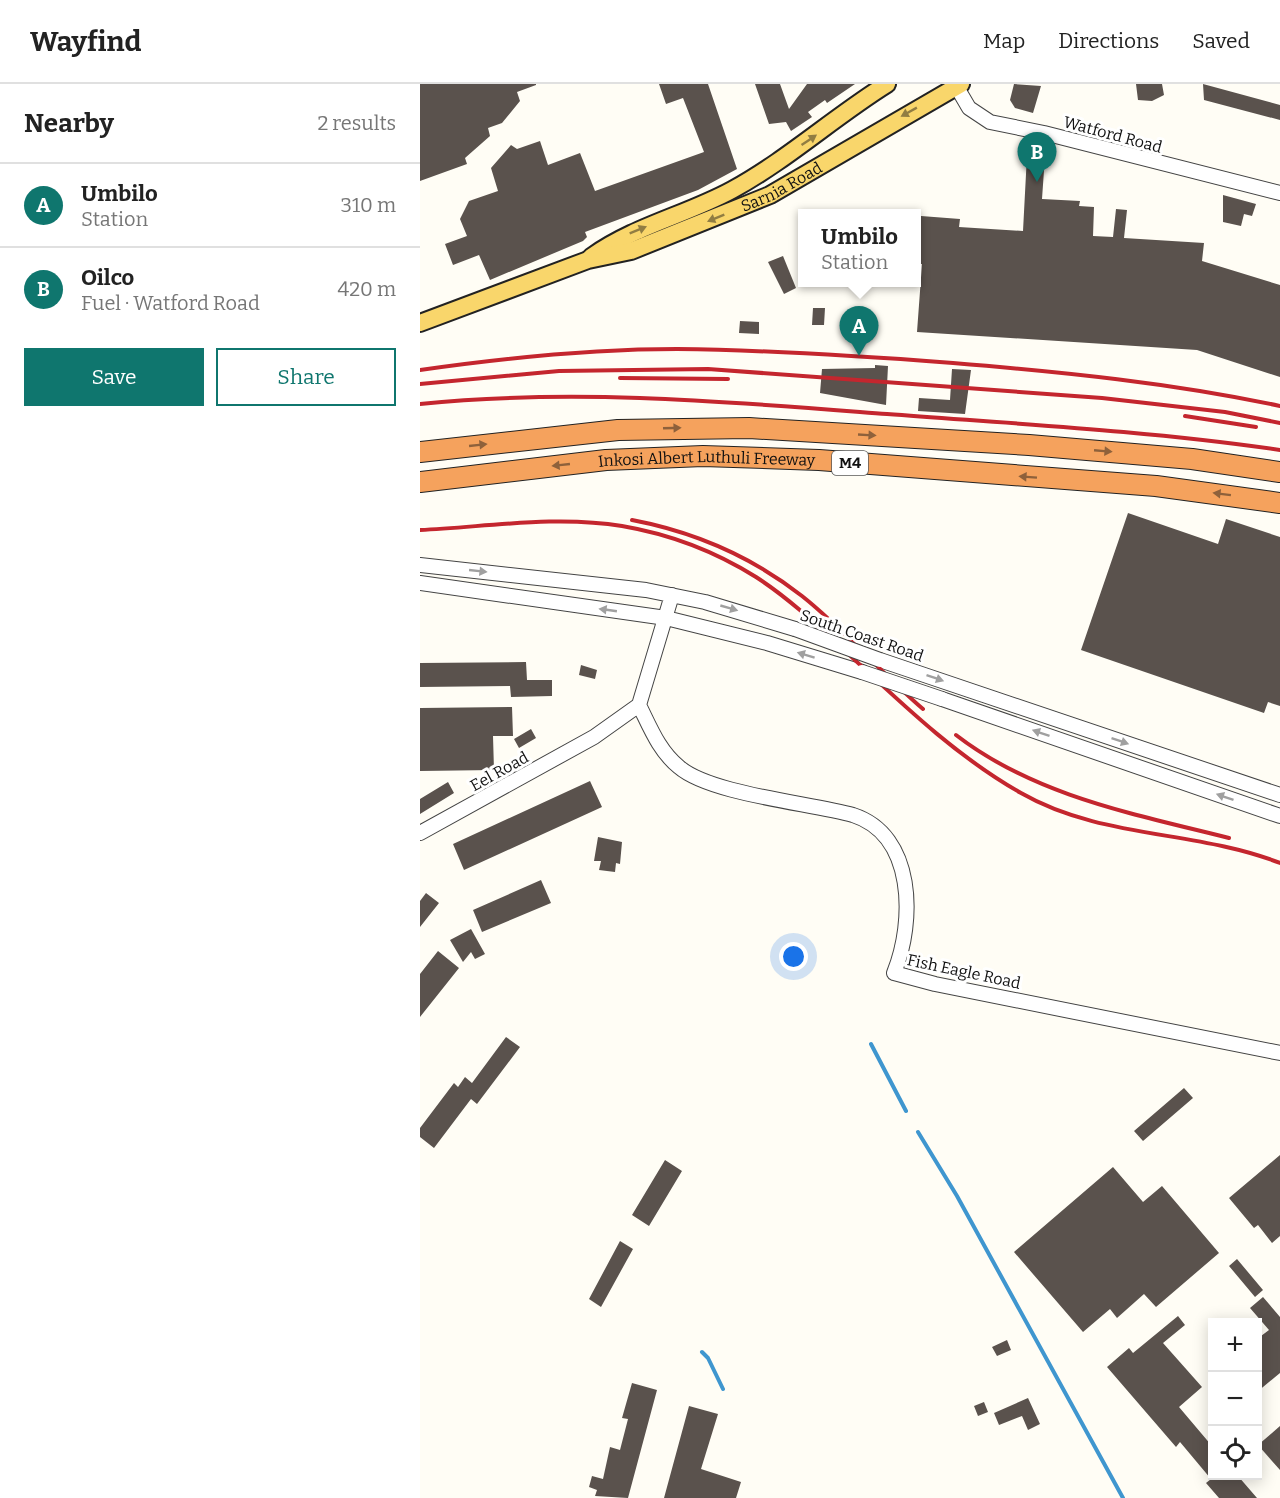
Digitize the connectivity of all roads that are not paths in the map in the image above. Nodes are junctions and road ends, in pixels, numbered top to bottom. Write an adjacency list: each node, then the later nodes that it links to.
1 (887, 84): 4 (main road, Sarnia Road, one-way to 1)
2 (957, 85): 3 (street, Watford Road); 4 (main road, Sarnia Road, one-way to 4)
3 (1280, 193)
4 (588, 260): 5 (main road, Sarnia Road)
5 (420, 323)
6 (420, 452): 7 (highway, Inkosi Albert Luthuli Freeway / M4, one-way to 7)
7 (1280, 472)
8 (420, 482): 9 (highway, Inkosi Albert Luthuli Freeway / M4, one-way to 8)
9 (1280, 503)
10 (420, 565): 12 (street, South Coast Road, one-way to 12)
11 (420, 583): 13 (street, one-way to 11)
12 (672, 595): 13 (street); 15 (street, South Coast Road, one-way to 15, bridge)
13 (666, 618): 14 (street); 16 (street, one-way to 13, bridge)
14 (639, 705): 17 (street, Eel Road); 18 (street, Fish Eagle Road)
15 (1280, 795)
16 (1280, 816)
17 (420, 833)
18 (1280, 1053)

